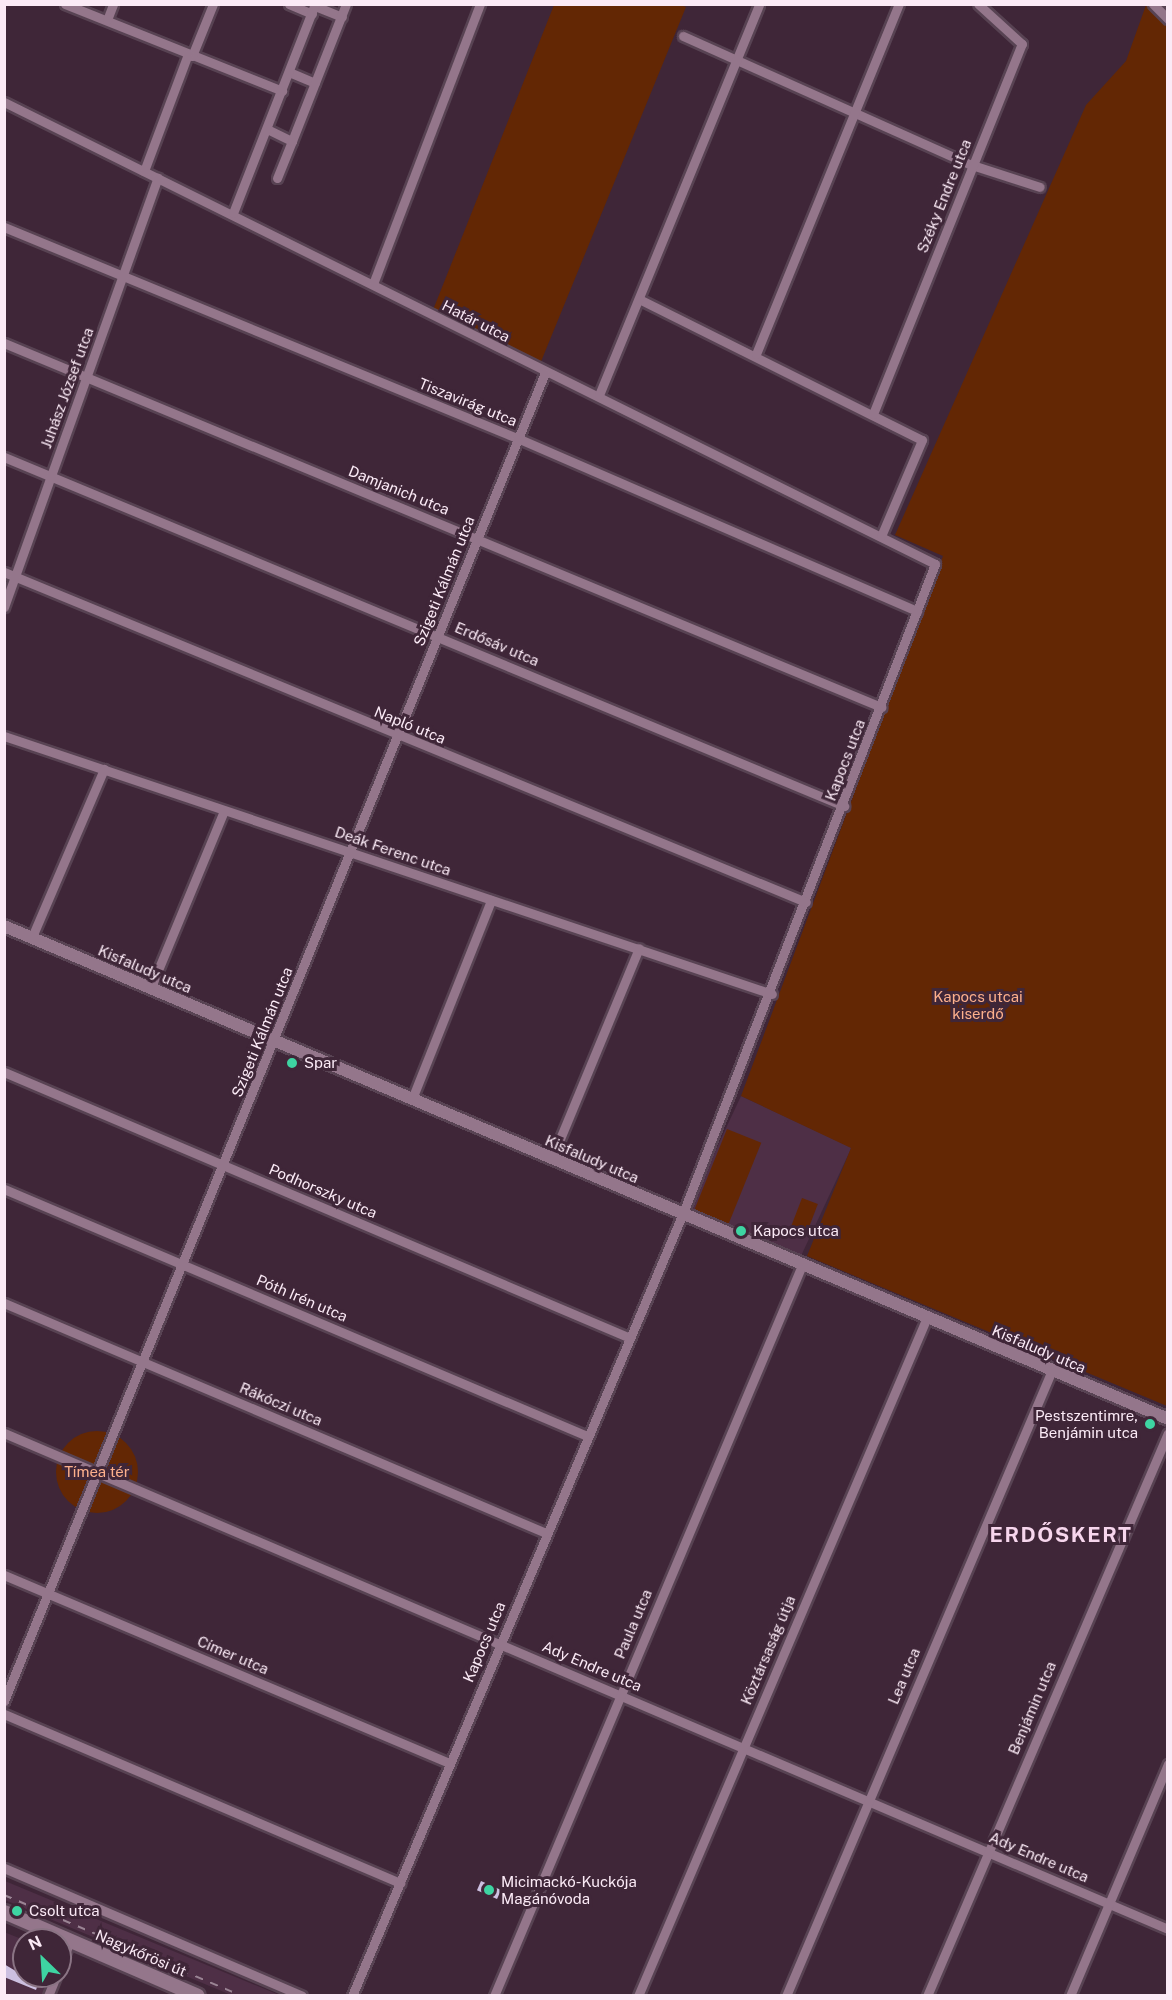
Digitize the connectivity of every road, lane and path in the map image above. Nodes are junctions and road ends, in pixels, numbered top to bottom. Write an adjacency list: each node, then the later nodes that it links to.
1 (65, 4): 12 (street)
2 (113, 4): 15 (street)
3 (213, 4): 17 (street)
4 (289, 4): 11 (street)
5 (346, 4): 13 (street)
6 (480, 4): 34 (street)
7 (759, 4): 18 (street)
8 (900, 4): 23 (street)
9 (978, 4): 26 (street, Széky Endre utca)
10 (1153, 4): 14 (street)
11 (314, 8): 13 (street); 19 (street)
12 (91, 9): 15 (street)
13 (342, 17): 20 (street)
14 (1167, 19)
15 (106, 20): 17 (street)
16 (683, 36): 18 (street)
17 (190, 55): 21 (street); 27 (street)
18 (736, 62): 23 (street); 35 (street)
19 (289, 72): 20 (street); 21 (street)
20 (315, 83): 25 (street)
21 (282, 91): 24 (street)
22 (4, 102): 27 (street, Határ utca)
23 (854, 113): 26 (street); 37 (street)
24 (267, 129): 25 (street); 31 (street)
25 (292, 141): 29 (street)
26 (972, 165): 30 (street); 41 (street, Széky Endre utca)
27 (144, 171): 28 (street, Határ utca)
28 (158, 178): 31 (street, Határ utca); 33 (street, Juhász József utca)
29 (277, 178)
30 (1040, 187)
31 (233, 213): 34 (street, Határ utca)
32 (4, 227): 33 (street, Tiszavirág utca)
33 (123, 277): 39 (street, Juhász József utca); 42 (street, Tiszavirág utca)
34 (373, 284): 38 (street, Határ utca)
35 (639, 299): 37 (street); 40 (street)
36 (4, 343): 39 (street, Damjanich utca)
37 (756, 354): 41 (street)
38 (545, 373): 40 (street, Határ utca); 42 (street, Szigeti Kálmán utca)
39 (87, 378): 44 (street, Juhász József utca); 46 (street, Damjanich utca)
40 (599, 396): 45 (street, Határ utca)
41 (873, 414): 45 (street)
42 (517, 438): 46 (street, Szigeti Kálmán utca); 51 (street, Tiszavirág utca)
43 (4, 457): 44 (street, Erdősáv utca)
44 (51, 476): 49 (street, Juhász József utca); 52 (street, Erdősáv utca)
45 (881, 536): 47 (street, Határ utca)
46 (478, 538): 52 (street, Szigeti Kálmán utca); 53 (street, Damjanich utca)
47 (935, 564): 51 (street, Kapocs utca)
48 (4, 572): 49 (street, Napló utca)
49 (15, 576): 50 (street, Juhász József utca); 55 (street, Napló utca)
50 (4, 607)
51 (917, 611): 53 (street, Kapocs utca)
52 (438, 636): 55 (street, Szigeti Kálmán utca); 57 (street, Erdősáv utca)
53 (881, 707): 57 (street, Kapocs utca)
54 (4, 736): 56 (street, Deák Ferenc utca)
55 (398, 736): 59 (street, Szigeti Kálmán utca); 61 (street, Napló utca)
56 (104, 769): 58 (street, Deák Ferenc utca); 63 (street)
57 (844, 806): 61 (street, Kapocs utca)
58 (224, 811): 59 (street, Deák Ferenc utca); 65 (street)
59 (350, 853): 60 (street, Deák Ferenc utca); 67 (street, Szigeti Kálmán utca)
60 (490, 900): 64 (street, Deák Ferenc utca); 69 (street)
61 (806, 903): 66 (street, Kapocs utca)
62 (4, 926): 63 (street, Kisfaludy utca)
63 (32, 937): 65 (street, Kisfaludy utca)
64 (639, 948): 66 (street, Deák Ferenc utca); 70 (street)
65 (151, 987): 67 (street, Kisfaludy utca)
66 (772, 994): 73 (street, Kapocs utca)
67 (275, 1042): 69 (street, Kisfaludy utca); 71 (street, Szigeti Kálmán utca)
68 (4, 1072): 71 (street, Podhorszky utca)
69 (412, 1099): 70 (street, Kisfaludy utca)
70 (552, 1158): 73 (street, Kisfaludy utca)
71 (222, 1165): 74 (street, Szigeti Kálmán utca); 78 (street, Podhorszky utca)
72 (4, 1189): 74 (street, Póth Irén utca)
73 (683, 1214): 75 (street, Kisfaludy utca); 78 (street, Kapocs utca)
74 (182, 1264): 79 (street, Szigeti Kálmán utca); 84 (street, Póth Irén utca)
75 (802, 1265): 77 (street, Kisfaludy utca); 90 (street, Paula utca)
76 (4, 1303): 79 (street, Rákóczi utca)
77 (927, 1317): 80 (street, Kisfaludy utca); 93 (street, Köztársaság útja)
78 (630, 1338): 84 (street, Kapocs utca)
79 (142, 1361): 85 (street, Szigeti Kálmán utca); 86 (street, Rákóczi utca)
80 (1052, 1370): 81 (street, Kisfaludy utca); 96 (street, Lea utca)
81 (1167, 1419)
82 (4, 1433): 85 (street, Ady Endre utca)
83 (1167, 1433): 97 (street, Benjámin utca)
84 (587, 1436): 86 (street, Kapocs utca)
85 (96, 1471): 88 (street, Szigeti Kálmán utca); 89 (street, Ady Endre utca)
86 (546, 1533): 89 (street, Kapocs utca)
87 (4, 1575): 88 (street, Címer utca)
88 (50, 1593): 91 (street, Szigeti Kálmán utca); 94 (street, Címer utca)
89 (499, 1643): 90 (street, Ady Endre utca); 94 (street, Kapocs utca)
90 (620, 1693): 93 (street, Ady Endre utca); 108 (street, Paula utca)
91 (4, 1701)
92 (4, 1714): 99 (street)
93 (743, 1747): 96 (street, Ady Endre utca); 109 (street, Köztársaság útja)
94 (449, 1763): 99 (street, Kapocs utca)
95 (1167, 1764): 100 (street)
96 (868, 1799): 97 (street, Ady Endre utca); 110 (street, Lea utca)
97 (987, 1851): 100 (street, Ady Endre utca); 111 (street, Benjámin utca)
98 (4, 1868): 106 (street)
99 (400, 1883): 107 (street, Kapocs utca)
100 (1108, 1903): 103 (street, Ady Endre utca); 112 (street)
101 (4, 1912): 102 (main road, Nagykőrösi út)
102 (40, 1928)
103 (1167, 1929)
104 (72, 1942): 105 (main road, Nagykőrösi út)
105 (198, 1995)
106 (302, 1995)
107 (352, 1995)
108 (494, 1995)
109 (638, 1995)
110 (786, 1995)
111 (927, 1995)
112 (1070, 1995)

